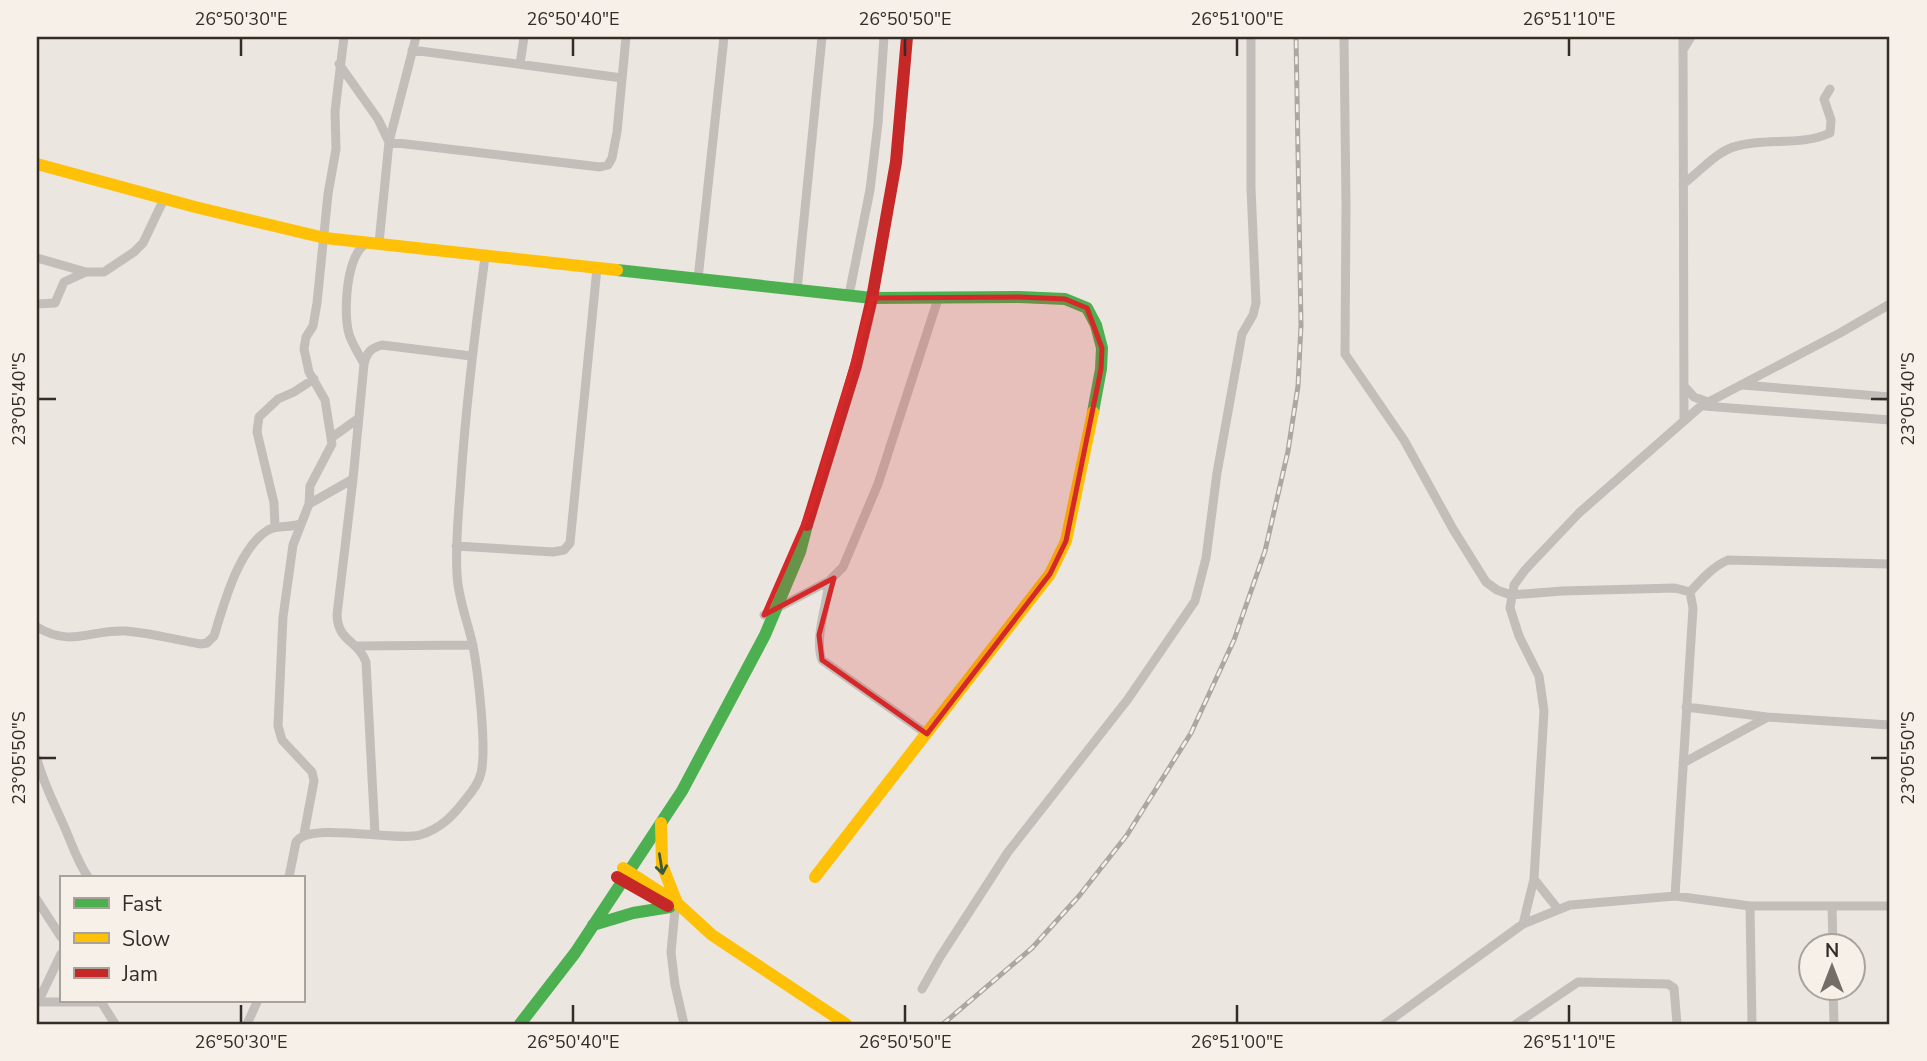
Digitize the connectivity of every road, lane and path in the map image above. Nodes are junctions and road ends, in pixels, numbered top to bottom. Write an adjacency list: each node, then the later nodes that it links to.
1 (344, 37): 15 (street)
2 (416, 37): 13 (street)
3 (524, 37): 16 (street)
4 (626, 37): 17 (street)
5 (724, 37): 29 (street)
6 (822, 37): 30 (street)
7 (884, 37): 31 (street)
8 (906, 37): 32 (main road)
9 (1251, 37): 86 (street)
10 (1344, 37): 55 (street)
11 (1683, 37): 14 (street)
12 (1691, 37): 14 (street)
13 (412, 50): 16 (street); 19 (street)
14 (1683, 50): 21 (street)
15 (339, 64): 19 (street); 23 (street)
16 (520, 64): 17 (street)
17 (622, 78): 19 (street)
18 (1830, 89): 21 (street)
19 (389, 142): 24 (street)
20 (37, 164): 22 (main road)
21 (1683, 184): 40 (street)
22 (164, 199): 23 (main road); 28 (street)
23 (325, 238): 24 (main road); 38 (street)
24 (373, 243): 25 (main road); 37 (street)
25 (485, 257): 27 (main road); 36 (street)
26 (37, 258): 28 (street)
27 (597, 268): 29 (main road); 51 (street)
28 (86, 272): 34 (street)
29 (698, 279): 30 (main road)
30 (797, 289): 31 (main road)
31 (849, 295): 32 (main road)
32 (872, 298): 33 (main road); 56 (main road)
33 (938, 299): 53 (street); 63 (main road)
34 (37, 304)
35 (1890, 304): 39 (street)
36 (471, 356): 37 (street); 51 (street)
37 (364, 364): 43 (street)
38 (314, 379): 46 (street); 50 (street)
39 (1739, 384): 41 (street); 42 (street)
40 (1685, 386): 42 (street); 44 (street)
41 (1890, 397)
42 (1705, 404): 44 (street); 45 (street)
43 (359, 418): 46 (street); 47 (street)
44 (1684, 419): 55 (street)
45 (1890, 420)
46 (331, 438): 48 (street)
47 (353, 479): 48 (street); 59 (street)
48 (309, 504): 49 (street)
49 (300, 524): 50 (street); 67 (street)
50 (275, 527): 57 (street)
51 (456, 546): 58 (street)
52 (1890, 564): 54 (street)
53 (829, 581): 56 (street); 63 (street)
54 (1690, 592): 55 (street); 60 (street)
55 (1511, 595): 73 (street)
56 (770, 613): 66 (main road); 69 (main road)
57 (37, 627)
58 (473, 645): 59 (street); 68 (street)
59 (356, 646): 68 (street)
60 (1686, 708): 61 (street); 65 (street)
61 (1767, 717): 62 (street); 65 (street)
62 (1890, 725)
63 (927, 734): 72 (main road)
64 (37, 759): 70 (street)
65 (1683, 763): 74 (street)
66 (662, 821): 69 (main road); 79 (main road, one-way to 79)
67 (304, 834): 68 (street); 71 (street)
68 (375, 834)
69 (623, 874): 79 (main road); 82 (main road); 95 (main road)
70 (87, 876)
71 (289, 876)
72 (815, 877)
73 (1534, 878): 80 (street); 81 (street)
74 (1675, 897): 76 (street); 80 (street)
75 (37, 900): 84 (street)
76 (1750, 906): 77 (street); 101 (street)
77 (1832, 906): 78 (street); 83 (street)
78 (1890, 906)
79 (674, 907): 82 (main road); 97 (street); 98 (main road)
80 (1558, 909): 81 (street)
81 (1523, 924): 92 (street)
82 (593, 925): 96 (main road)
83 (1833, 932)
84 (60, 935)
85 (60, 956): 87 (street)
86 (922, 989)
87 (37, 1002): 88 (street)
88 (60, 1002)
89 (102, 1002): 93 (street)
90 (257, 1002): 94 (street)
91 (1833, 1002): 102 (street)
92 (1391, 1023)
93 (115, 1024)
94 (247, 1024)
95 (506, 1024)
96 (520, 1024)
97 (684, 1024)
98 (846, 1024)
99 (1516, 1024): 100 (street)
100 (1677, 1024)
101 (1752, 1024)
102 (1834, 1024)

